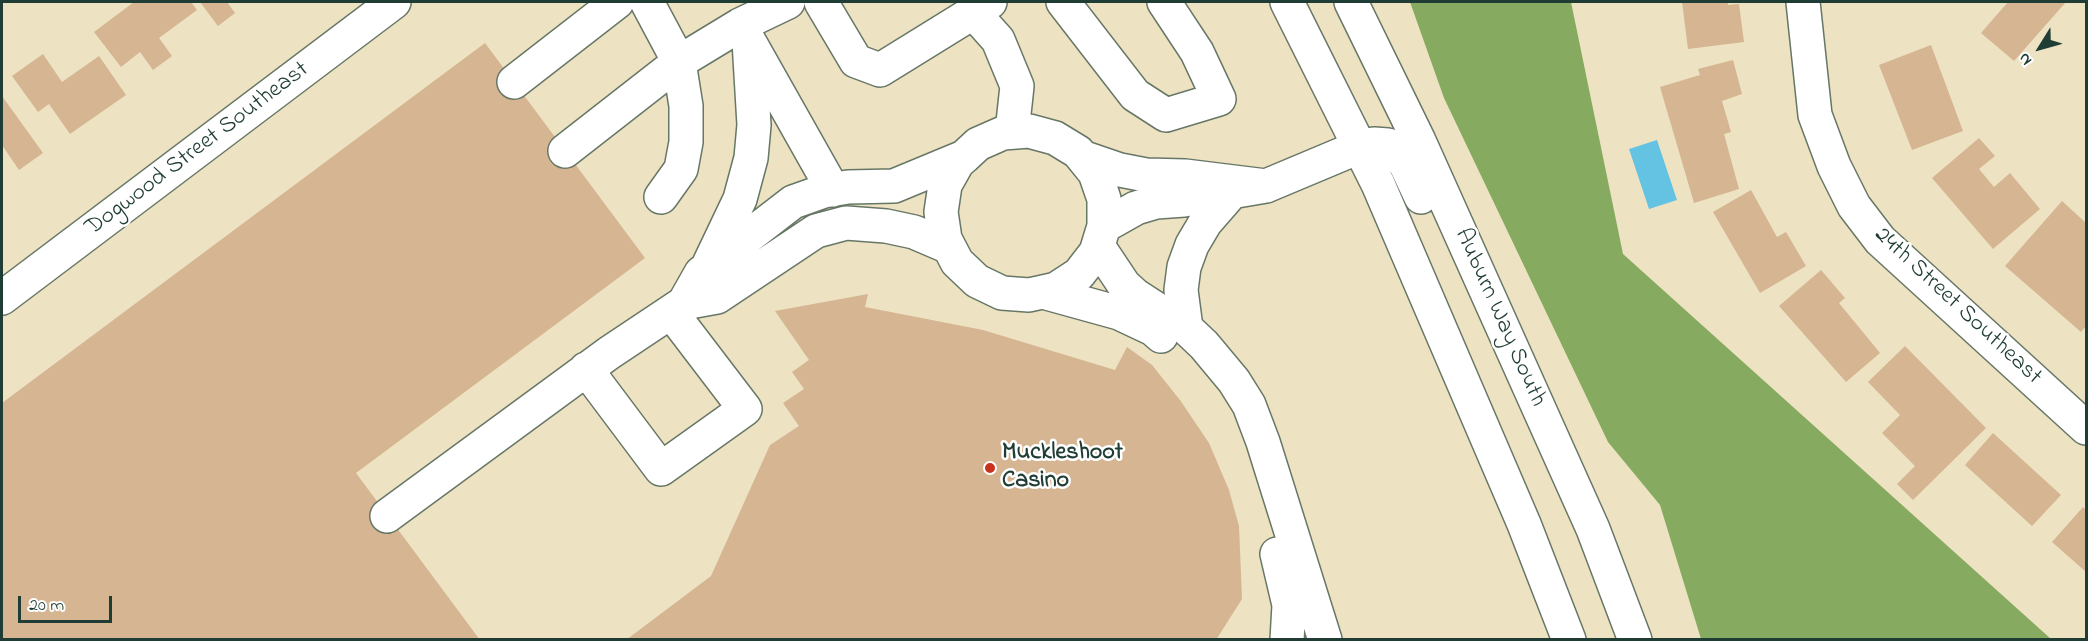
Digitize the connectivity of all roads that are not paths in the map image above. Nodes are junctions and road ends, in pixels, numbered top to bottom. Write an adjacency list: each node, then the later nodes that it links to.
1 (394, 2): 28 (main road, Dogwood Street Southeast)
2 (617, 2): 14 (main road)
3 (647, 2): 13 (main road)
4 (788, 2): 12 (main road)
5 (821, 2): 11 (main road)
6 (1063, 2): 7 (main road)
7 (1164, 2)
8 (1287, 2): 16 (main road)
9 (1351, 2): 32 (main road, Auburn Way South)
10 (1803, 2): 33 (main road, 24th Street Southeast)
11 (981, 7): 15 (main road)
12 (739, 23): 13 (main road); 21 (main road); 26 (main road)
13 (679, 62): 17 (main road); 23 (main road)
14 (514, 82)
15 (1012, 132): 18 (main road); 19 (main road)
16 (1359, 147): 20 (main road); 32 (main road); 37 (main road)
17 (565, 151)
18 (964, 157): 21 (main road); 25 (main road)
19 (1082, 157): 20 (main road); 24 (main road)
20 (1266, 186): 22 (main road)
21 (833, 190): 26 (main road)
22 (1232, 192): 24 (main road); 30 (main road)
23 (660, 196)
24 (1101, 236): 27 (main road); 30 (main road)
25 (949, 247): 27 (main road); 29 (main road)
26 (707, 268): 29 (main road)
27 (1043, 292): 35 (main road)
28 (2, 298)
29 (677, 308): 31 (main road); 31 (main road)
30 (1186, 328): 36 (main road)
31 (586, 369): 34 (main road)
32 (1524, 374): 38 (main road, Auburn Way South)
33 (2086, 428)
34 (387, 516)
35 (1287, 639)
36 (1325, 639)
37 (1569, 639)
38 (1635, 639)

